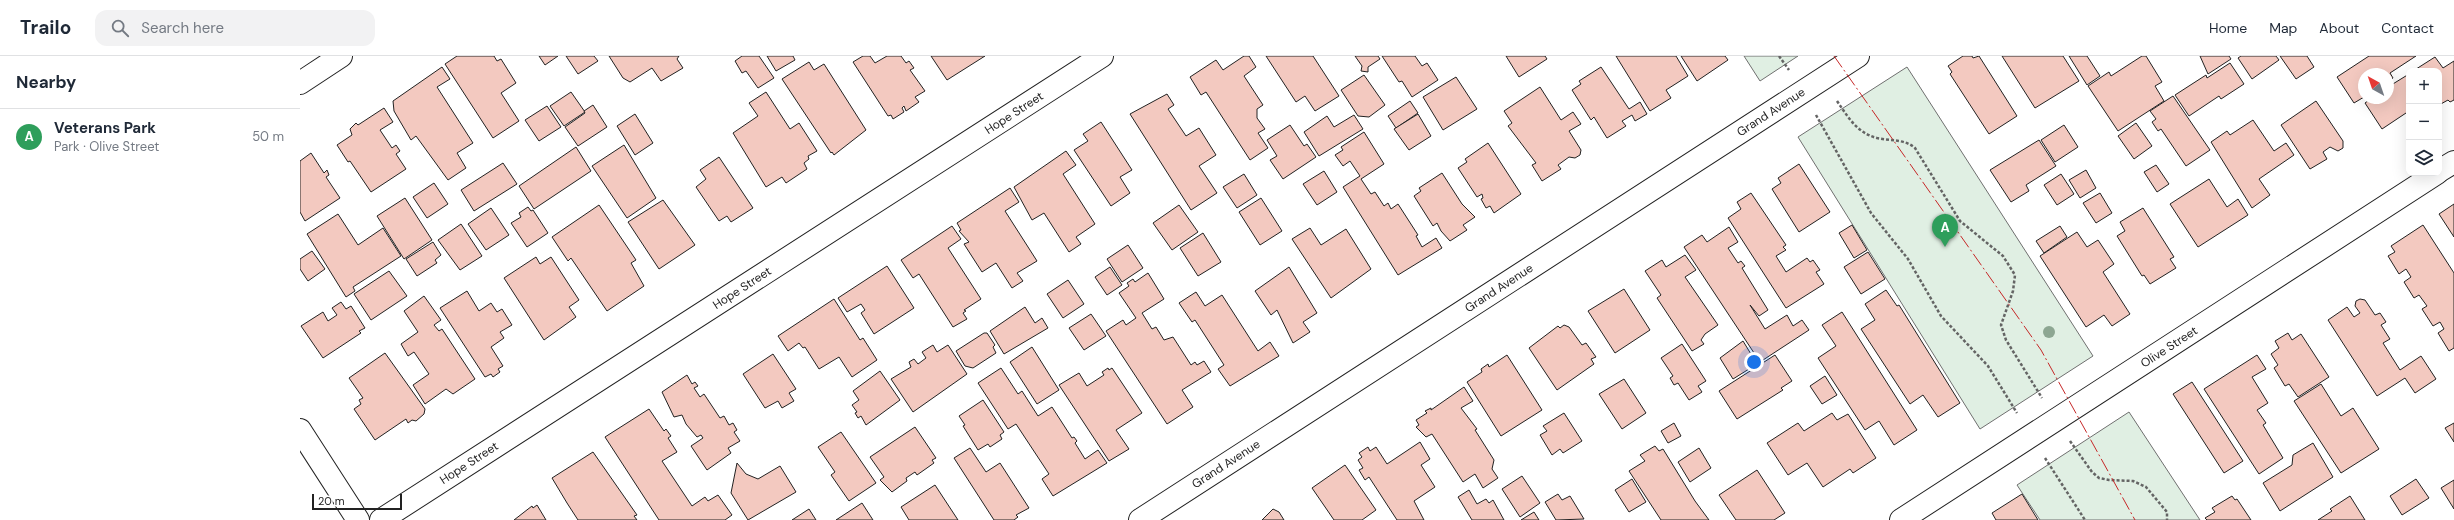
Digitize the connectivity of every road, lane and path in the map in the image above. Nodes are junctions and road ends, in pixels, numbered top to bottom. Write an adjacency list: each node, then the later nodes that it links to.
1 (341, 56): 5 (street)
2 (1102, 56): 16 (street, Hope Street)
3 (1779, 56): 6 (path)
4 (1858, 56): 6 (street, Grand Avenue)
5 (300, 83)
6 (1803, 91): 13 (path); 17 (street, Grand Avenue)
7 (1835, 98): 11 (path)
8 (2454, 162): 9 (street, Olive Street)
9 (2442, 170)
10 (2432, 176): 13 (street, Olive Street)
11 (2045, 402)
12 (300, 430): 15 (street)
13 (2031, 436): 18 (street, Olive Street); 19 (path)
14 (2068, 437): 20 (path)
15 (358, 520)
16 (381, 520)
17 (1140, 520)
18 (1901, 520)
19 (2085, 520)
20 (2168, 520)

